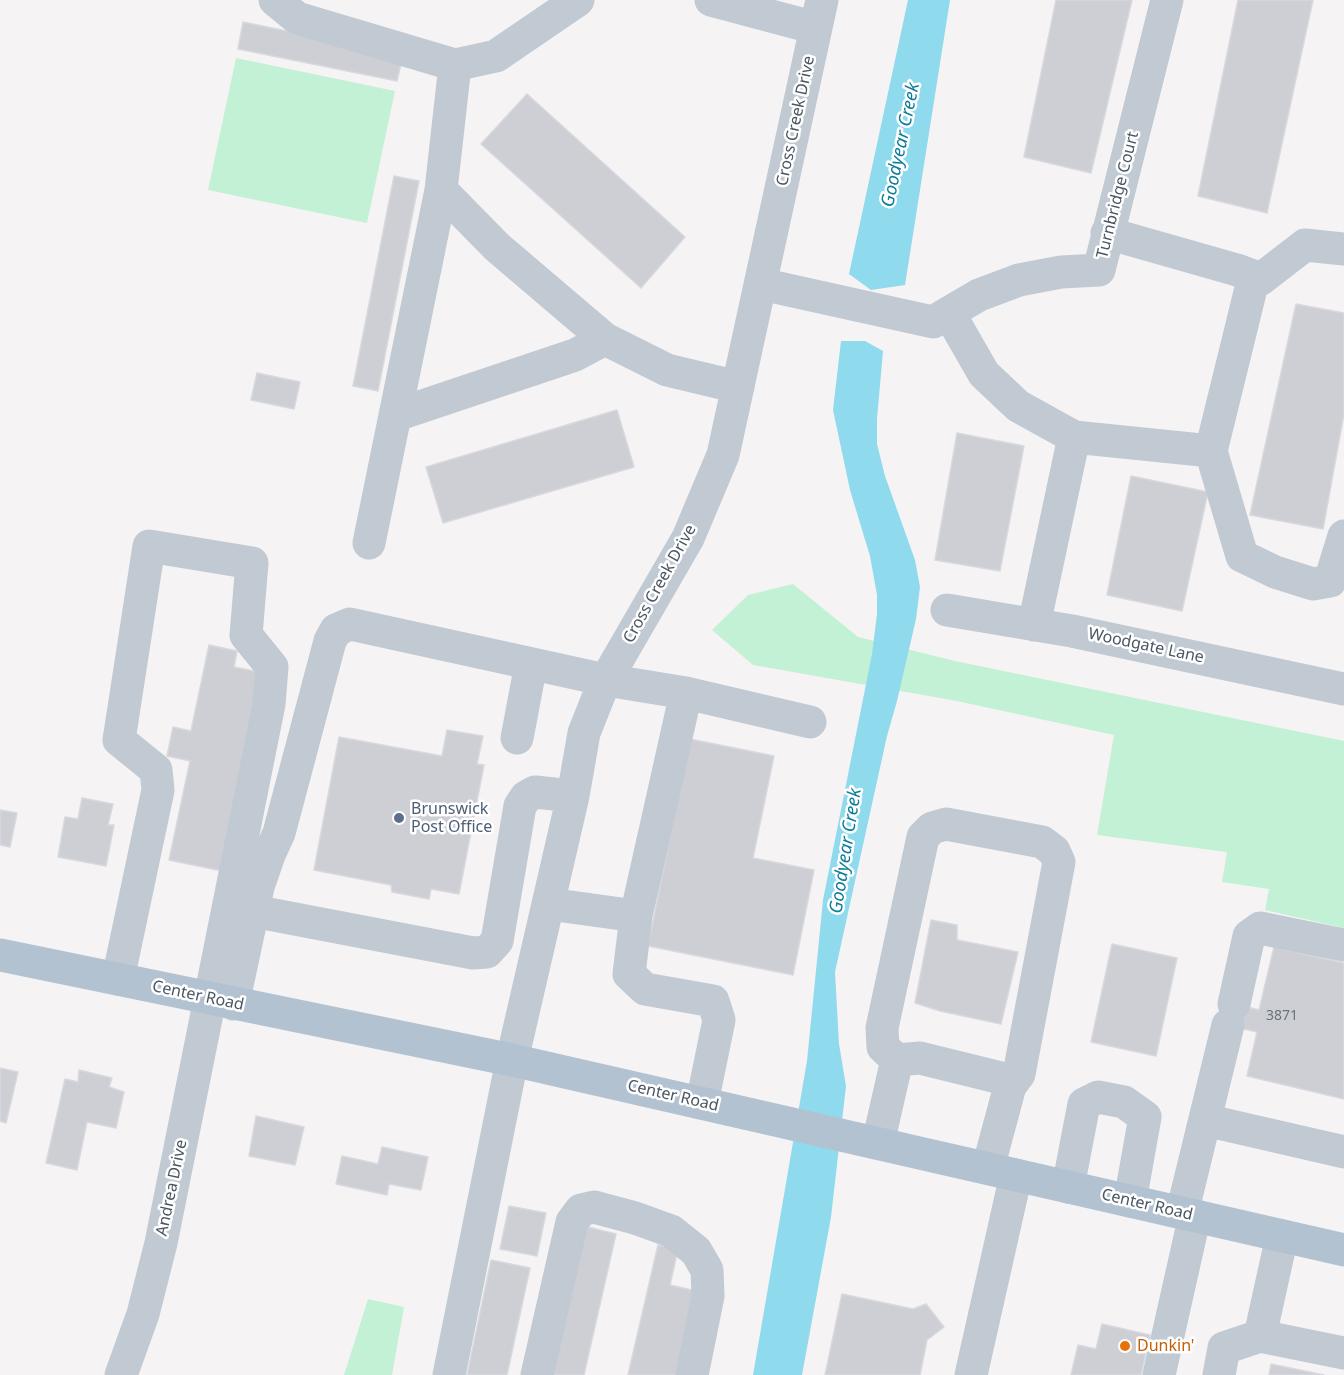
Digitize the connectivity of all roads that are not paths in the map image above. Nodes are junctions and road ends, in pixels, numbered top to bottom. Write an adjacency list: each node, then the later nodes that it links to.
1 (275, 0): 6 (street)
2 (578, 0): 6 (street)
3 (711, 0): 5 (street)
4 (1167, 0): 8 (street, Turnbridge Court)
5 (819, 14): 11 (street, Cross Creek Drive)
6 (455, 65): 7 (street)
7 (441, 190): 13 (street); 15 (street)
8 (1107, 233): 10 (street); 12 (street, Turnbridge Court)
9 (1344, 249): 10 (street)
10 (1254, 276): 17 (street)
11 (761, 284): 12 (street, Turnbridge Court); 14 (street, Cross Creek Drive)
12 (949, 313): 16 (street)
13 (606, 339): 14 (street); 15 (street)
14 (738, 387): 23 (street, Cross Creek Drive)
15 (396, 415): 19 (street)
16 (1074, 436): 17 (street); 21 (street)
17 (1211, 451): 18 (street)
18 (1344, 536)
19 (369, 543)
20 (946, 610): 21 (street, Woodgate Lane)
21 (1034, 625): 24 (street, Woodgate Lane)
22 (531, 664): 23 (street); 27 (street); 30 (street)
23 (606, 680): 25 (street); 28 (street, Cross Creek Drive)
24 (1344, 689)
25 (686, 693): 26 (street); 31 (street)
26 (810, 722)
27 (517, 738)
28 (573, 796): 29 (street, Cross Creek Drive); 30 (street)
29 (549, 904): 31 (street); 36 (street, Cross Creek Drive)
30 (253, 911): 35 (street)
31 (636, 916): 39 (street)
32 (1344, 945): 40 (street)
33 (0, 954): 34 (main road, Center Road)
34 (118, 979): 35 (main road, Center Road); 35 (street)
35 (221, 1000): 36 (main road, Center Road); 51 (street, Andrea Drive)
36 (512, 1060): 39 (main road, Center Road); 52 (street, Cross Creek Drive)
37 (897, 1060): 38 (street); 38 (street); 41 (street)
38 (1010, 1086): 43 (street)
39 (702, 1103): 41 (main road, Center Road)
40 (1205, 1120): 42 (street); 46 (street)
41 (878, 1143): 43 (main road, Center Road)
42 (1344, 1152)
43 (1002, 1172): 44 (main road, Center Road); 55 (street)
44 (1068, 1187): 45 (main road, Center Road); 45 (street)
45 (1130, 1201): 46 (main road, Center Road)
46 (1188, 1214): 47 (main road, Center Road); 56 (street)
47 (1282, 1236): 48 (main road, Center Road); 49 (street)
48 (1344, 1250)
49 (1260, 1336): 50 (street); 57 (street)
50 (1344, 1353)
51 (121, 1375)
52 (449, 1375)
53 (537, 1375): 54 (street)
54 (692, 1375)
55 (971, 1375)
56 (1159, 1375)
57 (1219, 1375)

